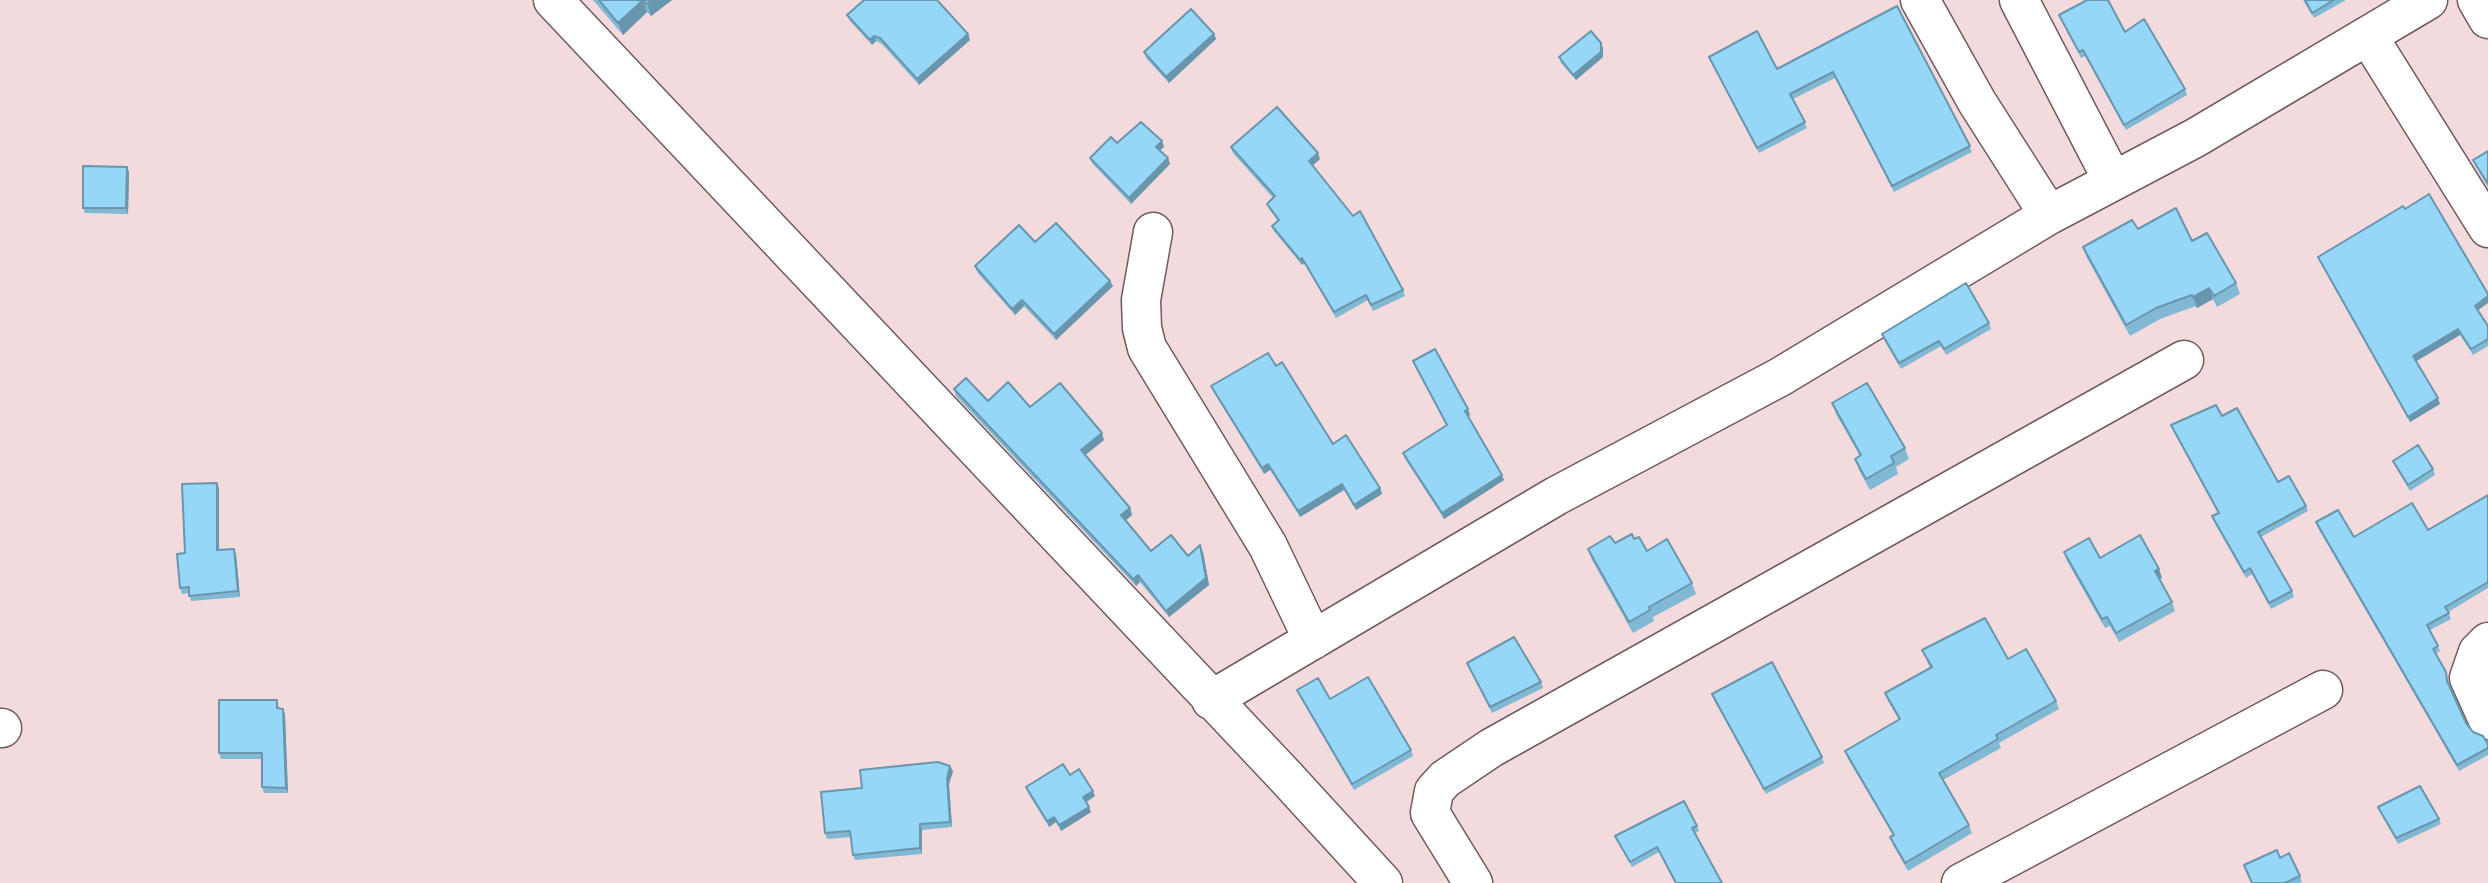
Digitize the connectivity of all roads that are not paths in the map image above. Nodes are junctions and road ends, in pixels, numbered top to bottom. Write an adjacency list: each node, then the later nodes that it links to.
1 (553, 0): 16 (street)
2 (1920, 0): 9 (street)
3 (2019, 0): 8 (street)
4 (2428, 0): 7 (street)
5 (2477, 0): 6 (street)
6 (2488, 19)
7 (2368, 36): 8 (street); 10 (street)
8 (2113, 181): 9 (street)
9 (2049, 215): 13 (street)
10 (2488, 228)
11 (1153, 232): 13 (street)
12 (2185, 360): 19 (street)
13 (1313, 640): 16 (street)
14 (2488, 642): 17 (street)
15 (2323, 690): 20 (street)
16 (1211, 700): 18 (street)
17 (2488, 720)
18 (1378, 881)
19 (1473, 883)
20 (1961, 883)

